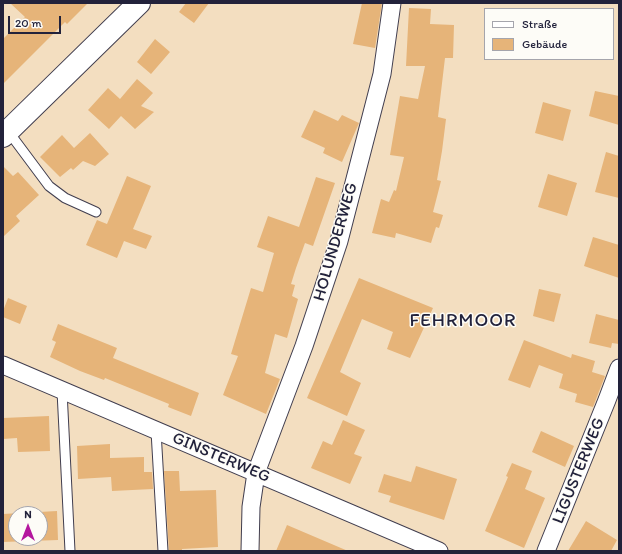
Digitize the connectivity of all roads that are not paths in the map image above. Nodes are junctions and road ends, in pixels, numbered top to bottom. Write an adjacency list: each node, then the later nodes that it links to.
1 (139, 3): 3 (street)
2 (392, 3): 9 (street, HOLUNDERWEG)
3 (5, 133): 4 (lane)
4 (96, 212)
5 (3, 365): 7 (street, GINSTERWEG)
6 (619, 368): 14 (street, LIGUSTERWEG)
7 (62, 390): 8 (street, GINSTERWEG); 10 (lane)
8 (156, 431): 9 (street, GINSTERWEG); 11 (lane)
9 (256, 473): 12 (street, HOLUNDERWEG); 13 (street, GINSTERWEG)
10 (70, 551)
11 (163, 551)
12 (250, 551)
13 (439, 551)
14 (546, 551)

